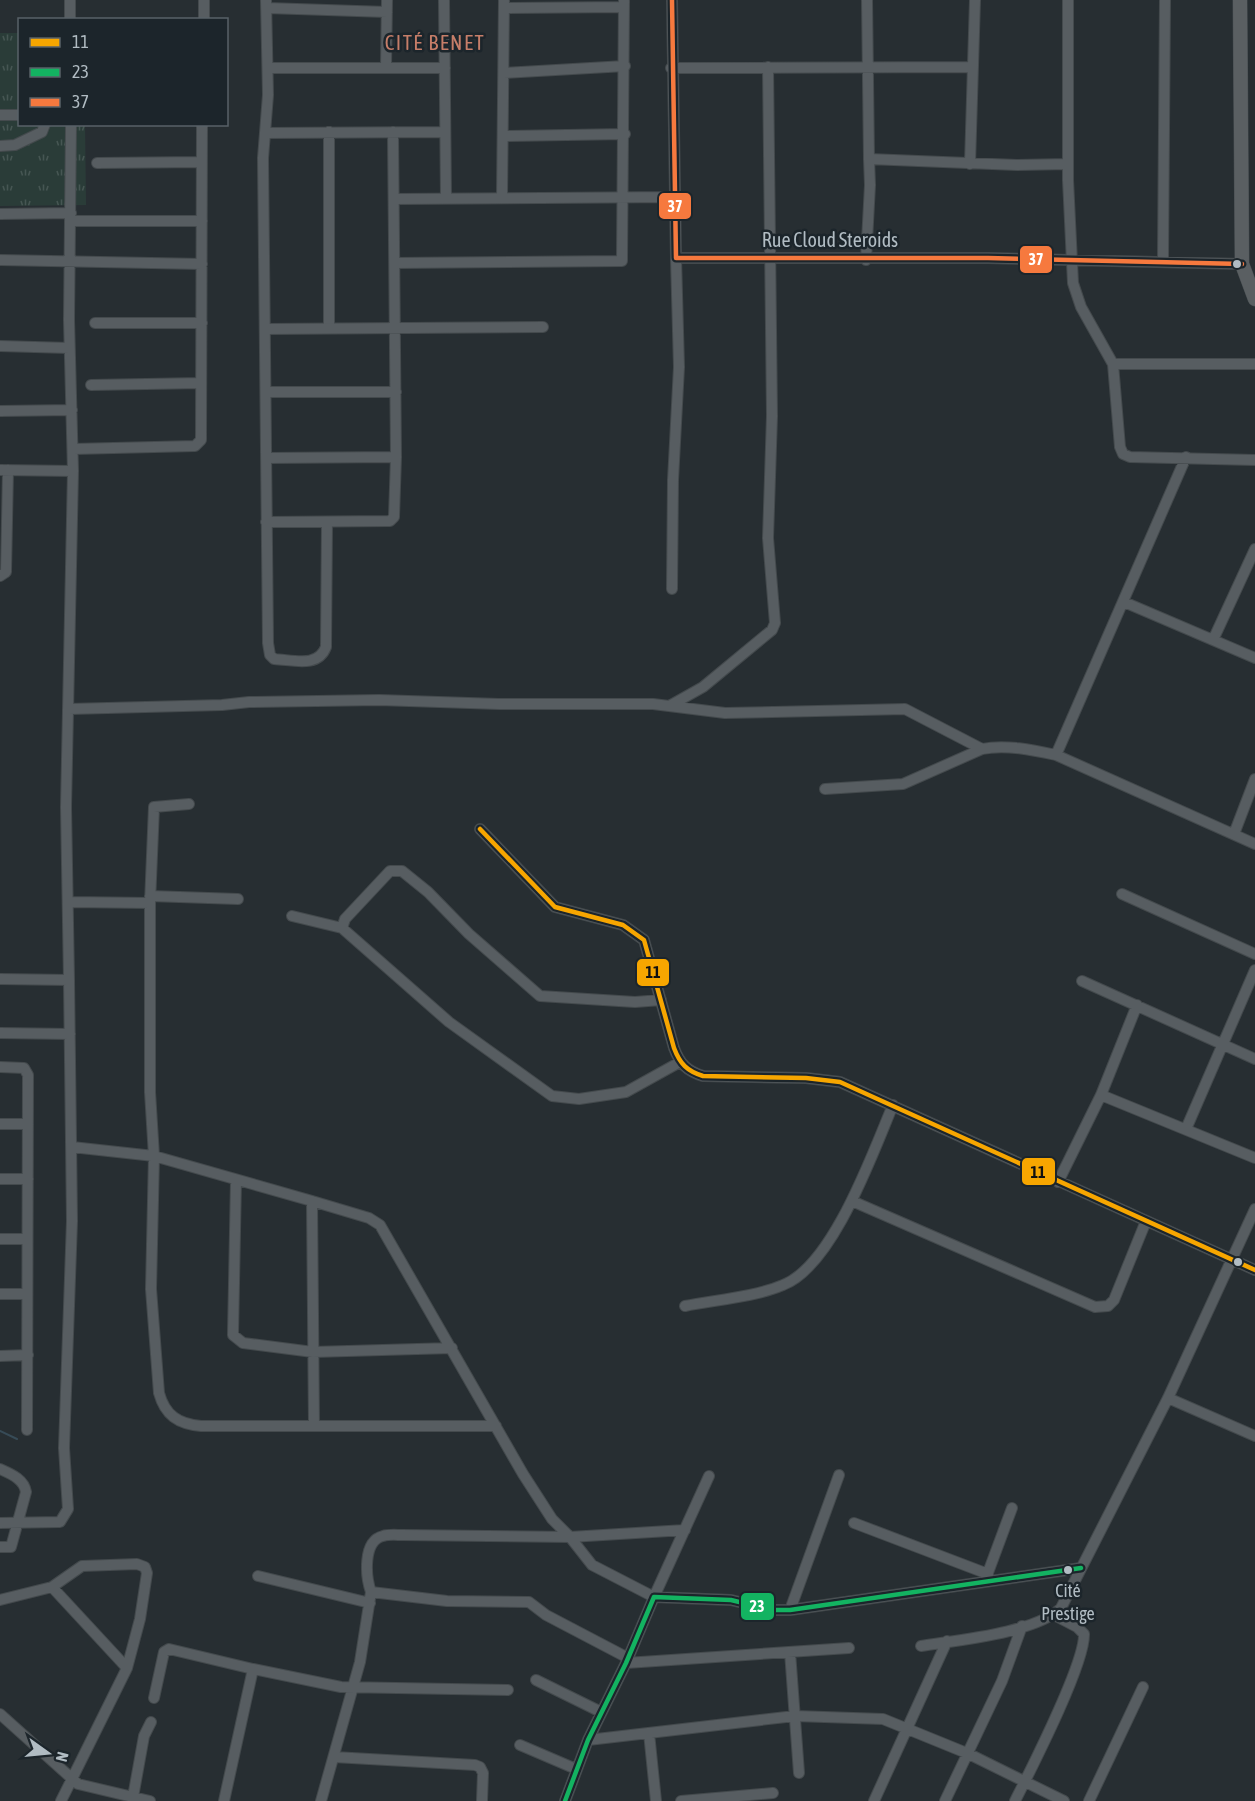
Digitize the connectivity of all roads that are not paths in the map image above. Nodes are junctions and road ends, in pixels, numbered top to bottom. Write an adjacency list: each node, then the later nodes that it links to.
1 (70, 0): 15 (street)
2 (204, 0): 16 (street)
3 (387, 0): 14 (street)
4 (444, 0): 23 (street)
5 (672, 0): 24 (street)
6 (867, 0): 18 (street)
7 (975, 0): 21 (street)
8 (1068, 0): 42 (street)
9 (1165, 0): 57 (street)
10 (1240, 0): 60 (main road)
11 (624, 3): 13 (street); 17 (street)
12 (267, 4): 14 (street); 22 (street)
13 (504, 4): 25 (street)
14 (387, 12): 19 (street)
15 (70, 18)
16 (204, 18)
17 (625, 66): 25 (street); 35 (street)
18 (866, 66): 20 (street); 21 (street); 38 (street)
19 (386, 67): 22 (street); 23 (street)
20 (768, 67): 24 (street); 52 (street)
21 (973, 67): 41 (street)
22 (268, 68): 34 (street)
23 (445, 68): 33 (street)
24 (671, 68): 43 (street)
25 (504, 73): 36 (street)
26 (0, 115): 27 (street)
27 (18, 115)
28 (44, 126): 37 (street)
29 (71, 126): 49 (street)
30 (202, 126): 39 (street)
31 (329, 132): 32 (street); 34 (street); 64 (street)
32 (393, 132): 33 (street); 46 (street)
33 (445, 132): 44 (street)
34 (265, 133): 66 (street)
35 (625, 134): 36 (street); 47 (street)
36 (503, 136): 45 (street)
37 (0, 146)
38 (869, 159): 41 (street); 56 (street)
39 (201, 162): 40 (street); 50 (street)
40 (97, 163)
41 (970, 164): 42 (street)
42 (1068, 164): 53 (street)
43 (674, 197): 47 (street); 51 (street)
44 (446, 198): 45 (street); 46 (street)
45 (502, 198): 47 (street)
46 (393, 199): 58 (street)
47 (624, 199): 58 (street)
48 (0, 214): 49 (street)
49 (71, 217): 50 (street); 55 (street)
50 (202, 221): 59 (street)
51 (676, 258): 52 (street, Rue Cloud Steroids); 89 (street)
52 (771, 258): 56 (street, Rue Cloud Steroids); 93 (street)
53 (1071, 259): 56 (street, Rue Cloud Steroids); 57 (street, Rue Cloud Steroids); 70 (street)
54 (0, 260): 55 (street)
55 (70, 260): 59 (street); 69 (street)
56 (866, 260)
57 (1163, 261): 60 (street, Rue Cloud Steroids)
58 (395, 263): 67 (street)
59 (202, 264): 63 (street)
60 (1242, 264): 61 (main road)
61 (1255, 299)
62 (95, 323): 63 (street)
63 (202, 323): 72 (street)
64 (329, 327): 66 (street); 67 (street)
65 (543, 327): 67 (street)
66 (267, 329): 74 (street)
67 (395, 329): 75 (street)
68 (0, 346): 69 (street)
69 (69, 348): 76 (street)
70 (1113, 364): 71 (street); 80 (street)
71 (1255, 364)
72 (201, 383): 73 (street); 78 (street)
73 (90, 385)
74 (266, 392): 75 (street); 81 (street)
75 (396, 392): 79 (street)
76 (72, 410): 77 (street); 78 (street)
77 (0, 411)
78 (73, 449): 84 (street)
79 (396, 457): 81 (street); 86 (street)
80 (1186, 457): 82 (street); 90 (street)
81 (266, 458): 85 (street)
82 (1255, 460)
83 (4, 470): 84 (street); 88 (street)
84 (73, 471): 94 (street)
85 (266, 522): 86 (street); 86 (street)
86 (327, 522)
87 (1255, 549): 91 (street)
88 (0, 576)
89 (672, 589)
90 (1124, 602): 91 (street); 96 (street)
91 (1213, 640): 92 (street)
92 (1255, 658)
93 (671, 705): 94 (street); 95 (street)
94 (69, 709): 106 (street)
95 (982, 749): 96 (street); 98 (street)
96 (1056, 755): 101 (street)
97 (1255, 779): 101 (street)
98 (825, 789)
99 (189, 804): 105 (street)
100 (480, 829): 114 (street)
101 (1233, 834): 102 (street)
102 (1255, 844)
103 (1122, 894): 109 (street)
104 (238, 899): 105 (street)
105 (150, 900): 106 (street); 128 (street)
106 (69, 902): 112 (street)
107 (292, 916): 108 (street)
108 (342, 928): 114 (street); 120 (street)
109 (1255, 954)
110 (1255, 970): 118 (street)
111 (0, 979): 112 (street)
112 (69, 980): 117 (street)
113 (1082, 981): 115 (street)
114 (661, 1000): 120 (street)
115 (1137, 1005): 118 (street); 122 (street)
116 (0, 1033): 117 (street)
117 (70, 1034): 127 (street)
118 (1223, 1045): 119 (street); 126 (street)
119 (1255, 1059)
120 (680, 1062): 123 (street)
121 (0, 1067): 125 (street)
122 (1101, 1095): 126 (street); 133 (street)
123 (893, 1105): 133 (street); 135 (street)
124 (0, 1124): 125 (street)
125 (28, 1124): 131 (street)
126 (1186, 1129): 129 (street)
127 (72, 1147): 128 (street); 159 (street)
128 (153, 1156): 132 (street); 150 (street)
129 (1255, 1158)
130 (0, 1179): 131 (street)
131 (28, 1179): 139 (street)
132 (236, 1180): 134 (street); 146 (street)
133 (1058, 1182): 137 (street)
134 (312, 1201): 145 (street); 146 (street)
135 (852, 1201): 137 (street); 144 (street)
136 (1255, 1209): 140 (street)
137 (1146, 1221): 140 (street)
138 (0, 1239): 139 (street)
139 (27, 1239): 143 (street)
140 (1232, 1260): 141 (street); 149 (street)
141 (1255, 1270)
142 (0, 1294): 143 (street)
143 (27, 1294): 147 (street)
144 (685, 1306)
145 (452, 1348): 146 (street); 151 (street)
146 (313, 1352): 150 (street)
147 (28, 1355): 148 (street); 152 (street)
148 (0, 1356)
149 (1168, 1398): 153 (street); 164 (street)
150 (314, 1426): 151 (street)
151 (496, 1426): 162 (street)
152 (27, 1430)
153 (1255, 1436)
154 (0, 1469): 159 (street)
155 (839, 1475): 171 (street)
156 (709, 1476): 161 (street)
157 (1012, 1508): 166 (street)
158 (0, 1523): 159 (street)
159 (19, 1523): 163 (street)
160 (854, 1523): 166 (street)
161 (685, 1530): 162 (street); 168 (street)
162 (570, 1537): 168 (street); 169 (street)
163 (0, 1547)
164 (1081, 1568): 166 (street); 172 (street)
165 (258, 1576): 169 (street)
166 (986, 1578): 171 (street)
167 (52, 1587): 170 (street); 179 (street); 179 (street)
168 (654, 1597): 171 (street); 178 (street)
169 (370, 1598): 178 (street); 182 (street)
170 (0, 1600)
171 (790, 1610)
172 (1054, 1615): 173 (street); 199 (street)
173 (1022, 1626): 174 (street); 194 (street)
174 (947, 1641): 175 (street); 190 (street)
175 (921, 1646)
176 (849, 1648): 177 (street)
177 (790, 1652): 178 (street); 188 (street)
178 (627, 1661): 186 (street)
179 (127, 1668): 198 (street)
180 (253, 1669): 182 (street); 185 (street); 204 (street)
181 (536, 1680): 186 (street)
182 (353, 1685): 184 (street); 195 (street)
183 (1143, 1687): 214 (street)
184 (508, 1690)
185 (154, 1698)
186 (601, 1712): 192 (street)
187 (0, 1714): 198 (street)
188 (795, 1716): 190 (street); 191 (street); 197 (street)
189 (151, 1722): 201 (street)
190 (908, 1727): 194 (street); 210 (street)
191 (649, 1733): 192 (street); 208 (street)
192 (588, 1740): 196 (street)
193 (520, 1745): 196 (street)
194 (969, 1755): 199 (street); 211 (street)
195 (334, 1757): 205 (street); 206 (street)
196 (576, 1769): 207 (street)
197 (799, 1773)
198 (73, 1779): 201 (street); 202 (street)
199 (1025, 1782): 212 (street); 213 (street)
200 (773, 1793): 209 (street)
201 (133, 1797): 203 (street)
202 (61, 1801)
203 (150, 1801)
204 (224, 1801)
205 (321, 1801)
206 (482, 1801)
207 (565, 1801)
208 (656, 1801)
209 (681, 1801)
210 (874, 1801)
211 (945, 1801)
212 (1015, 1801)
213 (1064, 1801)
214 (1089, 1801)

